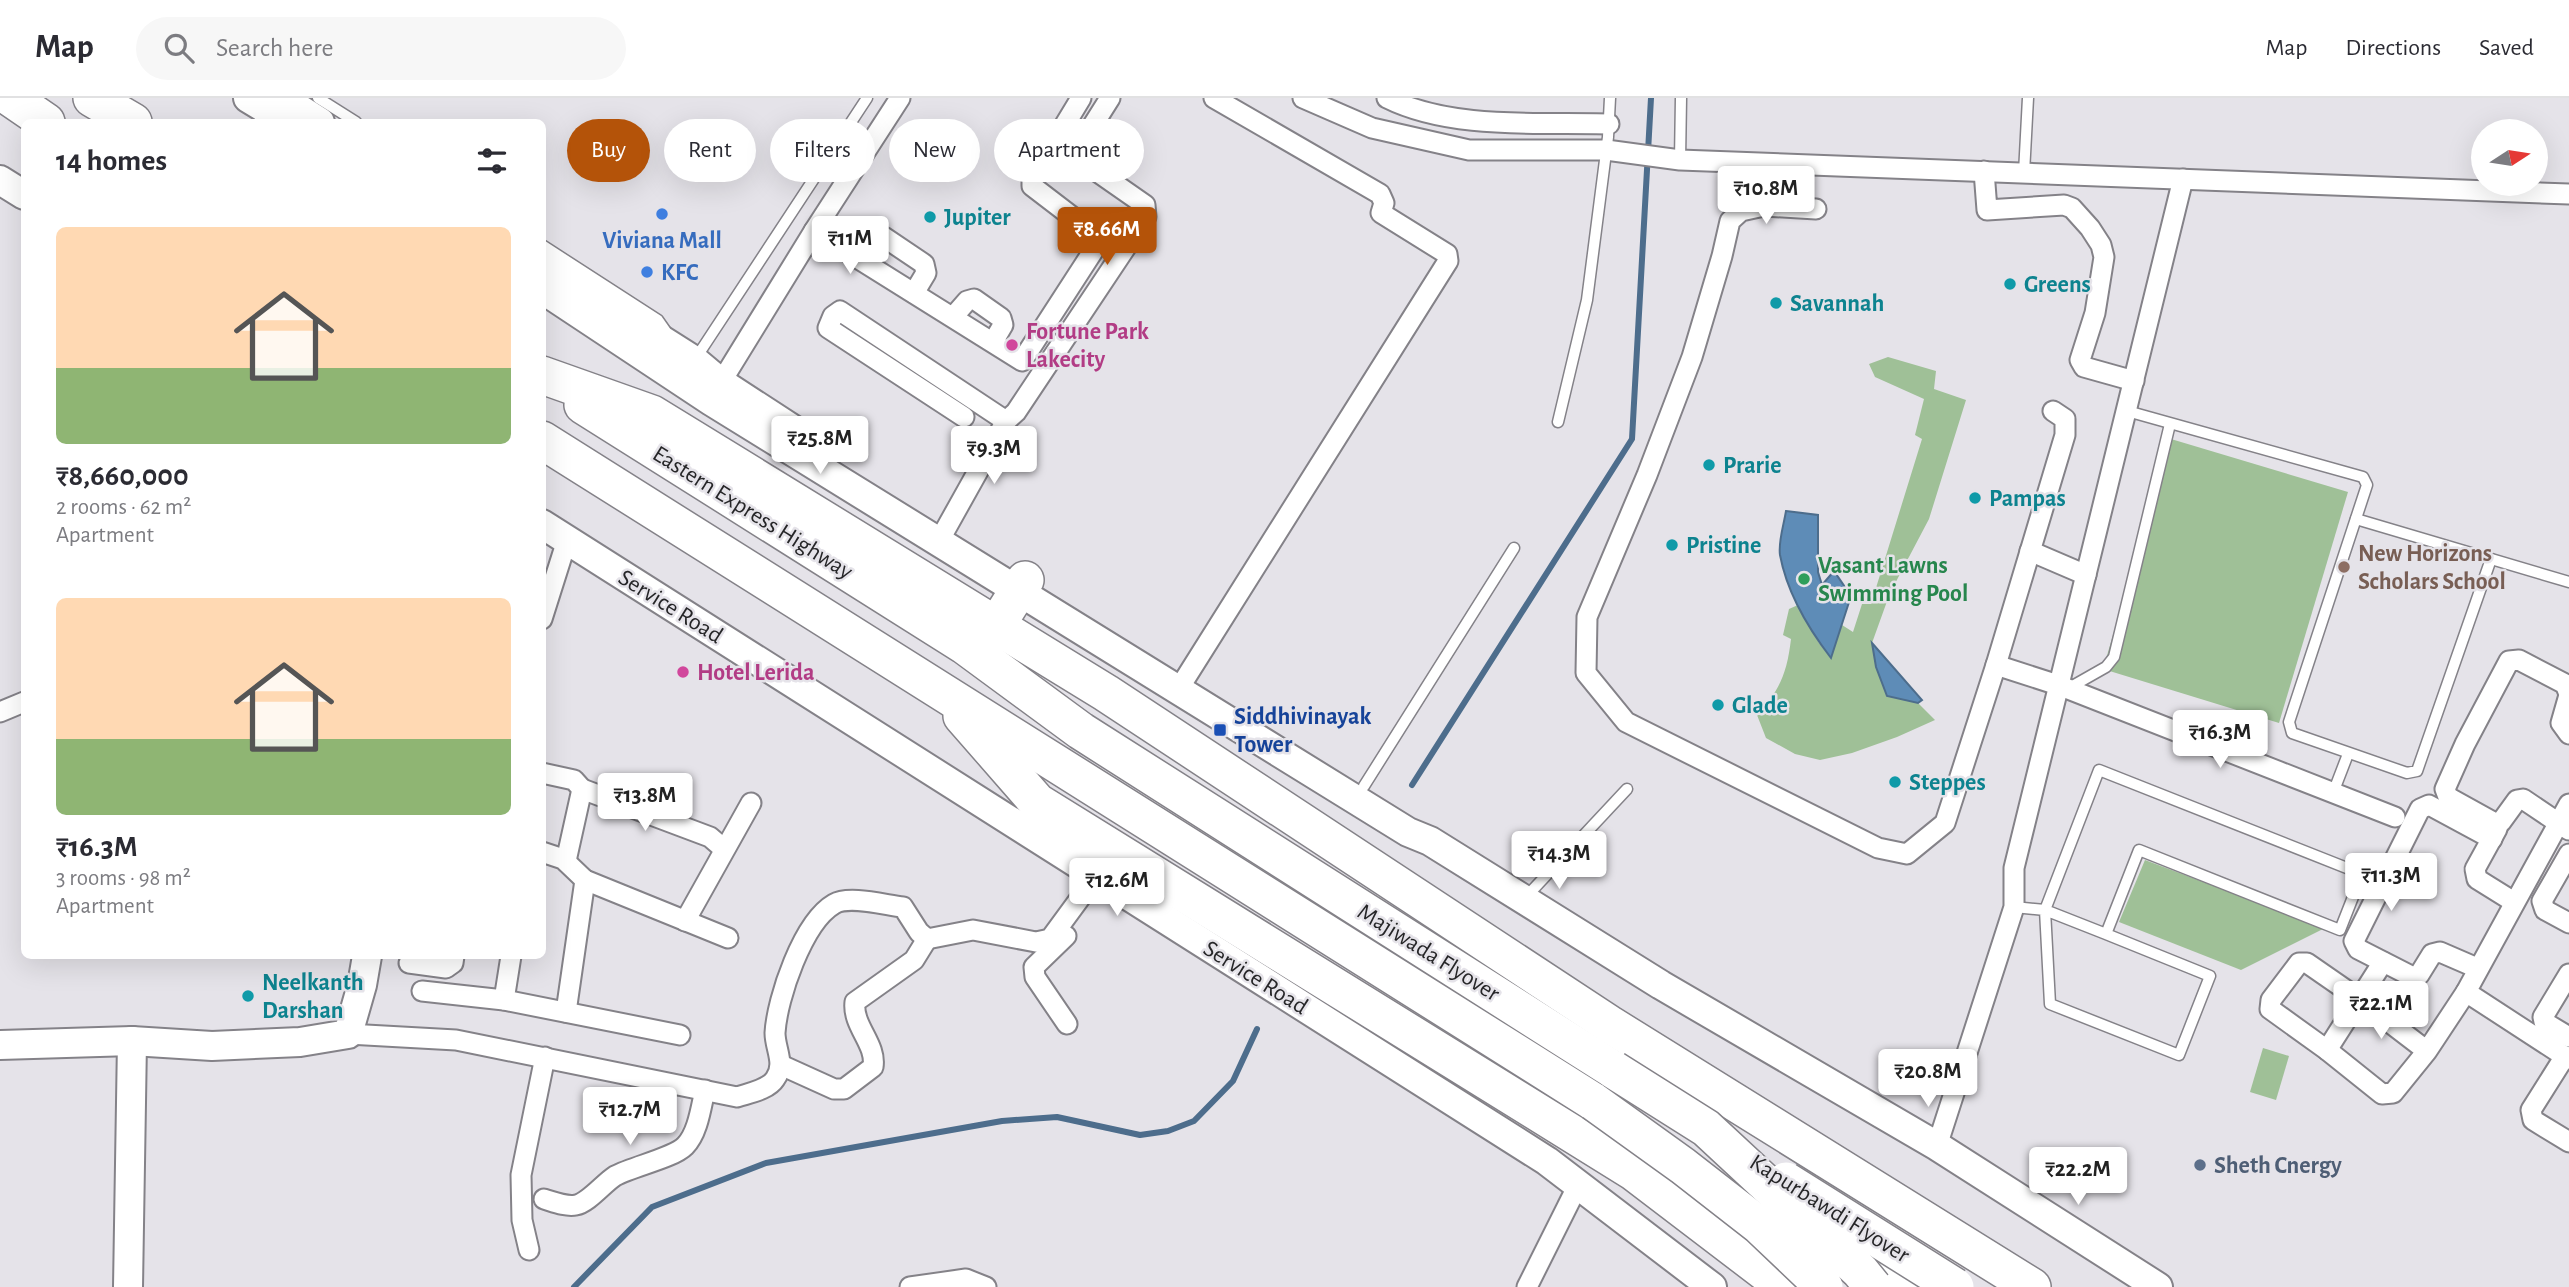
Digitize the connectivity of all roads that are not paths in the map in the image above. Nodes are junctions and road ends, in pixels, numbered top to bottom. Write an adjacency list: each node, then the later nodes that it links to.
1 (10, 98): 18 (highway)
2 (92, 98): 19 (highway)
3 (106, 98): 20 (highway)
4 (248, 98): 21 (street)
5 (282, 98): 22 (street)
6 (318, 98): 23 (lane)
7 (867, 98): 43 (lane)
8 (900, 98): 35 (street)
9 (1081, 98): 42 (street)
10 (1110, 98): 50 (street)
11 (1214, 98): 67 (street)
12 (1387, 98): 25 (street)
13 (1610, 98): 25 (lane)
14 (1681, 98): 27 (lane)
15 (2028, 98): 29 (lane)
16 (1313, 100): 26 (street)
17 (0, 113): 24 (highway)
18 (42, 119)
19 (130, 119)
20 (131, 119)
21 (282, 119)
22 (332, 119)
23 (333, 119)
24 (21, 124)
25 (1609, 124): 26 (lane)
26 (1606, 150): 27 (street); 51 (lane)
27 (1680, 160): 28 (street)
28 (1984, 171): 29 (street); 45 (street)
29 (2024, 173): 30 (street)
30 (2183, 179): 33 (street); 45 (street)
31 (0, 180): 32 (street)
32 (21, 193)
33 (2569, 194)
34 (1816, 209): 66 (street)
35 (814, 231): 37 (street); 46 (street)
36 (546, 248): 43 (lane)
37 (861, 259): 40 (street); 40 (street)
38 (546, 267): 43 (street)
39 (546, 291): 46 (street)
40 (914, 293): 41 (street)
41 (953, 317): 42 (street); 42 (street)
42 (993, 342)
43 (683, 354): 46 (street)
44 (546, 379): 65 (highway, Eastern Express Highway)
45 (2134, 381): 48 (street)
46 (715, 391): 56 (street)
47 (2053, 411): 59 (street)
48 (2126, 411): 52 (lane); 61 (street)
49 (964, 417): 50 (street)
50 (1006, 421): 56 (street)
51 (1558, 422)
52 (2170, 424): 54 (lane); 68 (lane)
53 (546, 443): 69 (highway, Eastern Express Highway)
54 (2356, 519): 60 (lane); 74 (lane)
55 (546, 527): 57 (street, Service Road)
56 (942, 536): 62 (street)
57 (567, 540): 64 (street); 90 (street, Service Road)
58 (1514, 548): 76 (lane)
59 (2030, 551): 61 (street); 66 (street)
60 (2491, 559): 63 (lane); 74 (lane)
61 (2085, 575): 68 (street)
62 (1013, 580): 65 (highway); 67 (street)
63 (2569, 582)
64 (546, 607)
65 (980, 629): 125 (highway, Majiwada Flyover, bridge); 130 (highway)
66 (1996, 665): 68 (street)
67 (1182, 684): 76 (street); 85 (street)
68 (2063, 686): 79 (street); 94 (street)
69 (938, 689): 133 (highway); 139 (highway, Majiwada Flyover, bridge)
70 (2569, 694): 73 (street); 84 (street)
71 (21, 703): 72 (street)
72 (0, 712)
73 (2569, 734)
74 (2348, 754): 79 (lane)
75 (546, 774): 77 (street)
76 (1364, 786): 85 (street)
77 (582, 789): 86 (street); 89 (street)
78 (1628, 789): 92 (lane)
79 (2333, 793): 82 (street)
80 (751, 803): 86 (street)
81 (2569, 804): 83 (street)
82 (2395, 817)
83 (2564, 827): 84 (street); 93 (street)
84 (2496, 830): 93 (street); 104 (street)
85 (1430, 841): 92 (street)
86 (724, 849): 96 (street)
87 (546, 854): 89 (street)
88 (2569, 855): 97 (street)
89 (566, 861): 91 (street)
90 (1102, 879): 100 (street); 113 (street); 128 (street, Service Road)
91 (585, 880): 96 (street); 112 (street)
92 (1525, 898): 127 (street)
93 (2514, 902): 106 (street)
94 (2014, 907): 95 (lane); 127 (street)
95 (2045, 910): 98 (lane); 98 (lane); 98 (lane)
96 (685, 921): 99 (street)
97 (2569, 923)
98 (2106, 934)
99 (728, 938)
100 (927, 939): 123 (street); 123 (street)
101 (366, 959): 114 (street)
102 (454, 959): 105 (street)
103 (511, 959): 111 (street)
104 (2383, 962): 106 (street); 110 (street)
105 (409, 963)
106 (2477, 968): 109 (street)
107 (2569, 974): 116 (street)
108 (422, 992): 111 (street)
109 (2466, 992): 120 (street); 122 (street)
110 (2359, 999): 119 (street); 119 (street); 120 (street)
111 (504, 1000): 112 (street)
112 (566, 1012): 115 (street)
113 (1067, 1024)
114 (348, 1034): 117 (street); 121 (street)
115 (680, 1035)
116 (2569, 1037)
117 (132, 1041): 118 (street); 134 (street)
118 (0, 1045)
119 (2327, 1050): 120 (street)
120 (2427, 1051)
121 (545, 1057): 124 (street); 131 (street)
122 (2567, 1058): 126 (street)
123 (781, 1065): 124 (street)
124 (705, 1090): 129 (street)
125 (1706, 1128): 132 (highway, Majiwada Flyover, bridge); 141 (highway, Kapurbawdi Flyover, bridge)
126 (2569, 1142)
127 (1937, 1146): 143 (street)
128 (1578, 1185): 137 (street); 138 (street, Service Road)
129 (544, 1199)
130 (1895, 1203): 132 (highway); 142 (highway)
131 (528, 1250)
132 (1865, 1272): 133 (highway); 140 (highway, Majiwada Flyover)
133 (1774, 1281)
134 (128, 1287)
135 (910, 1287): 136 (street)
136 (986, 1287)
137 (1527, 1287)
138 (1712, 1287)
139 (1824, 1287)
140 (1904, 1287)
141 (1955, 1287)
142 (2032, 1287)
143 (2158, 1287)

